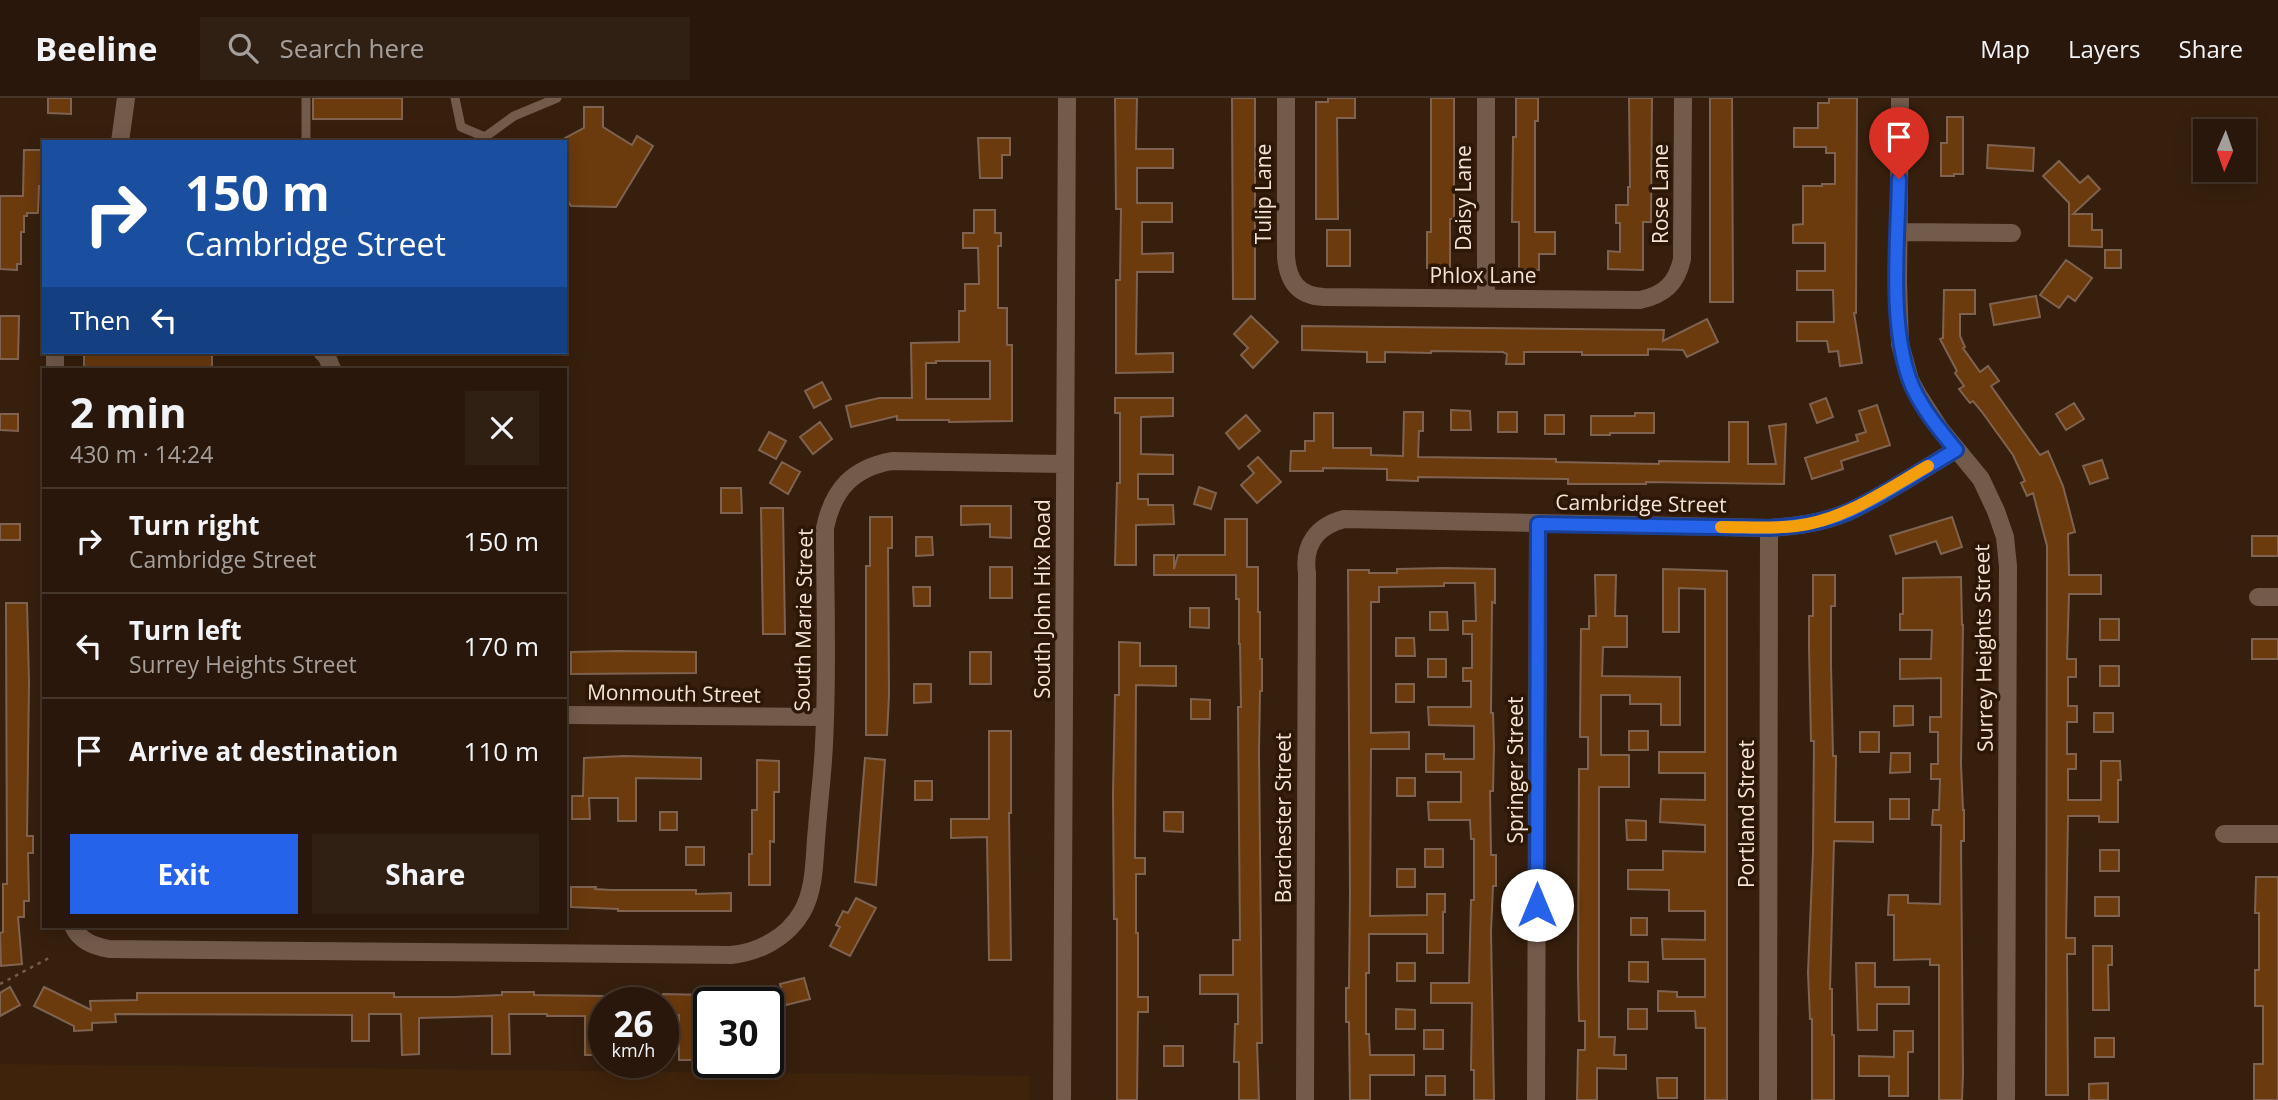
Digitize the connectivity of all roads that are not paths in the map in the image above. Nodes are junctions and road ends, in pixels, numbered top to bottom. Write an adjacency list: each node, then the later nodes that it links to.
1 (126, 98): 10 (street)
2 (306, 98): 11 (lane)
3 (455, 98): 4 (lane)
4 (557, 98)
5 (1067, 98): 18 (street, South John Hix Road)
6 (1286, 98): 15 (street, Tulip Lane)
7 (1486, 98): 16 (street, Daisy Lane)
8 (1683, 98): 14 (street, Rose Lane)
9 (1900, 98): 12 (street, Surrey Heights Street)
10 (120, 140)
11 (306, 140)
12 (1898, 232): 13 (street); 17 (street, Surrey Heights Street)
13 (2012, 233)
14 (1670, 286): 16 (street, Phlox Lane)
15 (1296, 288): 16 (street, Phlox Lane)
16 (1486, 297)
17 (1956, 450): 20 (street, Cambridge Street); 33 (street, Surrey Heights Street)
18 (1065, 464): 25 (street, South Marie Street); 29 (street, South John Hix Road)
19 (1538, 524): 20 (street, Cambridge Street); 21 (street, Cambridge Street); 31 (street, Springer Street)
20 (1769, 528): 32 (street, Portland Street)
21 (1314, 537): 30 (street, Barchester Street)
22 (2258, 597): 23 (street)
23 (2278, 597)
24 (567, 715): 25 (street, Monmouth Street)
25 (825, 717): 28 (street, South Marie Street)
26 (2224, 834): 27 (street)
27 (2278, 834)
28 (77, 932)
29 (1062, 1100)
30 (1305, 1100)
31 (1536, 1100)
32 (1768, 1100)
33 (2006, 1100)

